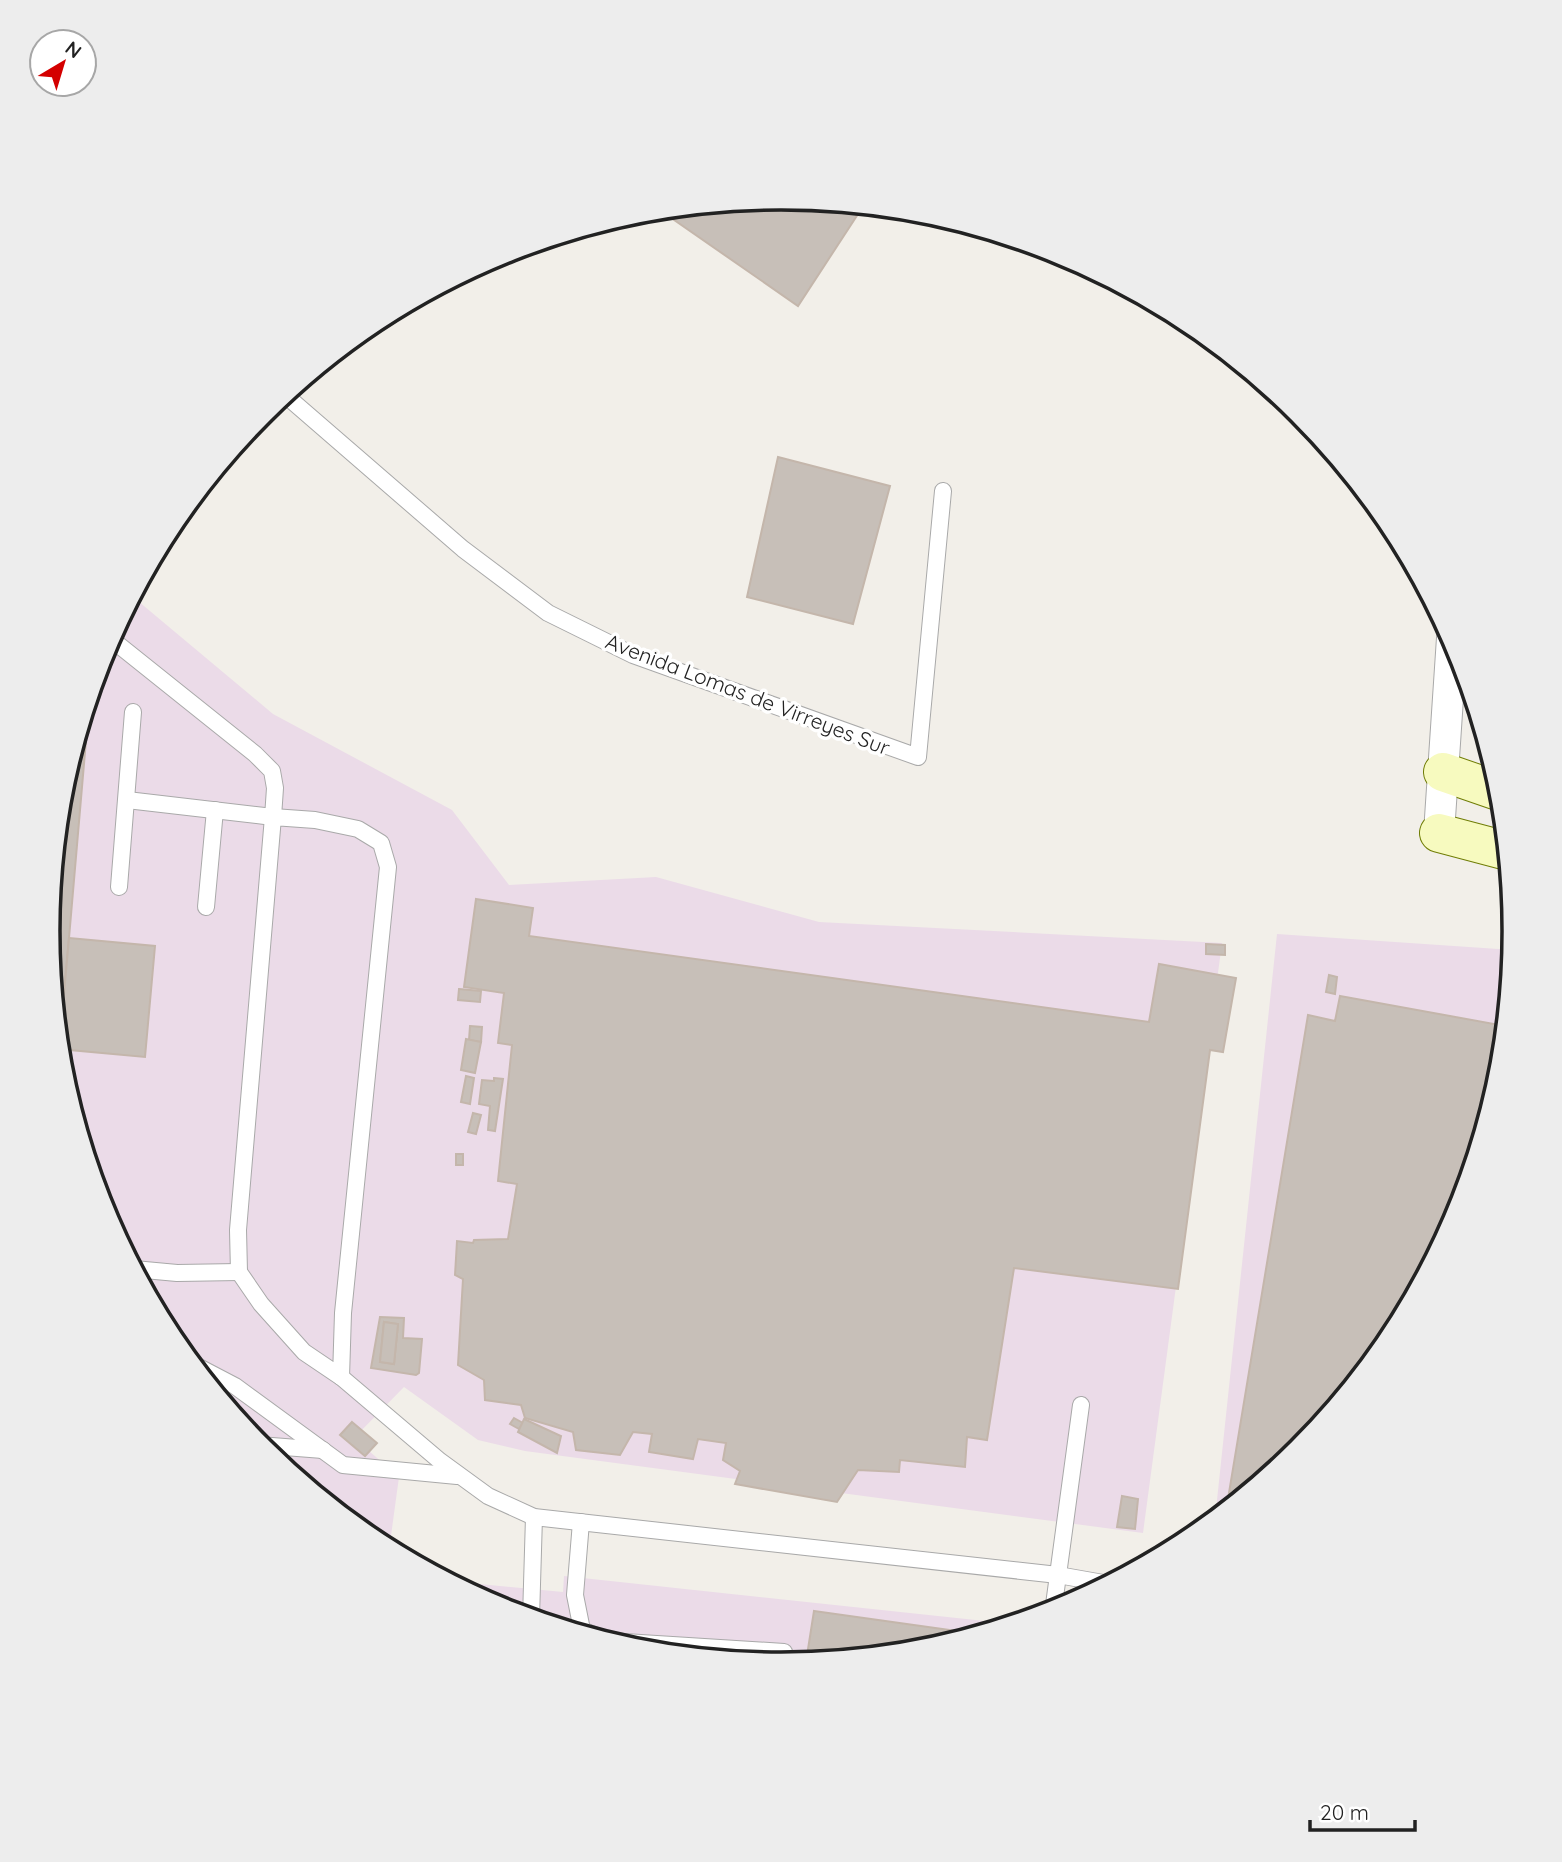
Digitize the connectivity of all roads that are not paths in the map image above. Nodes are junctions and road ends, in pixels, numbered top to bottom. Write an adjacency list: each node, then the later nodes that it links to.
1 (292, 401): 2 (lane, Avenida Lomas de Virreyes Sur)
2 (943, 491)
3 (119, 645): 10 (lane)
4 (1450, 662): 6 (street)
5 (133, 712): 8 (lane)
6 (1443, 772): 7 (street); 11 (street)
7 (1488, 788)
8 (127, 800): 9 (lane); 13 (lane)
9 (215, 810): 10 (lane); 14 (lane)
10 (273, 817): 16 (lane); 18 (lane)
11 (1439, 833): 12 (street)
12 (1497, 848)
13 (119, 887)
14 (206, 907)
15 (144, 1270): 16 (lane)
16 (239, 1272): 18 (lane)
17 (212, 1374): 21 (lane)
18 (341, 1377): 22 (lane)
19 (1081, 1405): 25 (lane)
20 (278, 1447): 21 (lane)
21 (323, 1450): 22 (lane)
22 (461, 1476): 23 (lane)
23 (534, 1517): 24 (lane); 28 (lane)
24 (581, 1522): 25 (lane); 29 (lane)
25 (1058, 1575): 26 (lane); 27 (lane)
26 (1093, 1581)
27 (1055, 1599)
28 (531, 1608)
29 (581, 1624)
30 (686, 1646): 31 (lane)
31 (784, 1652)

